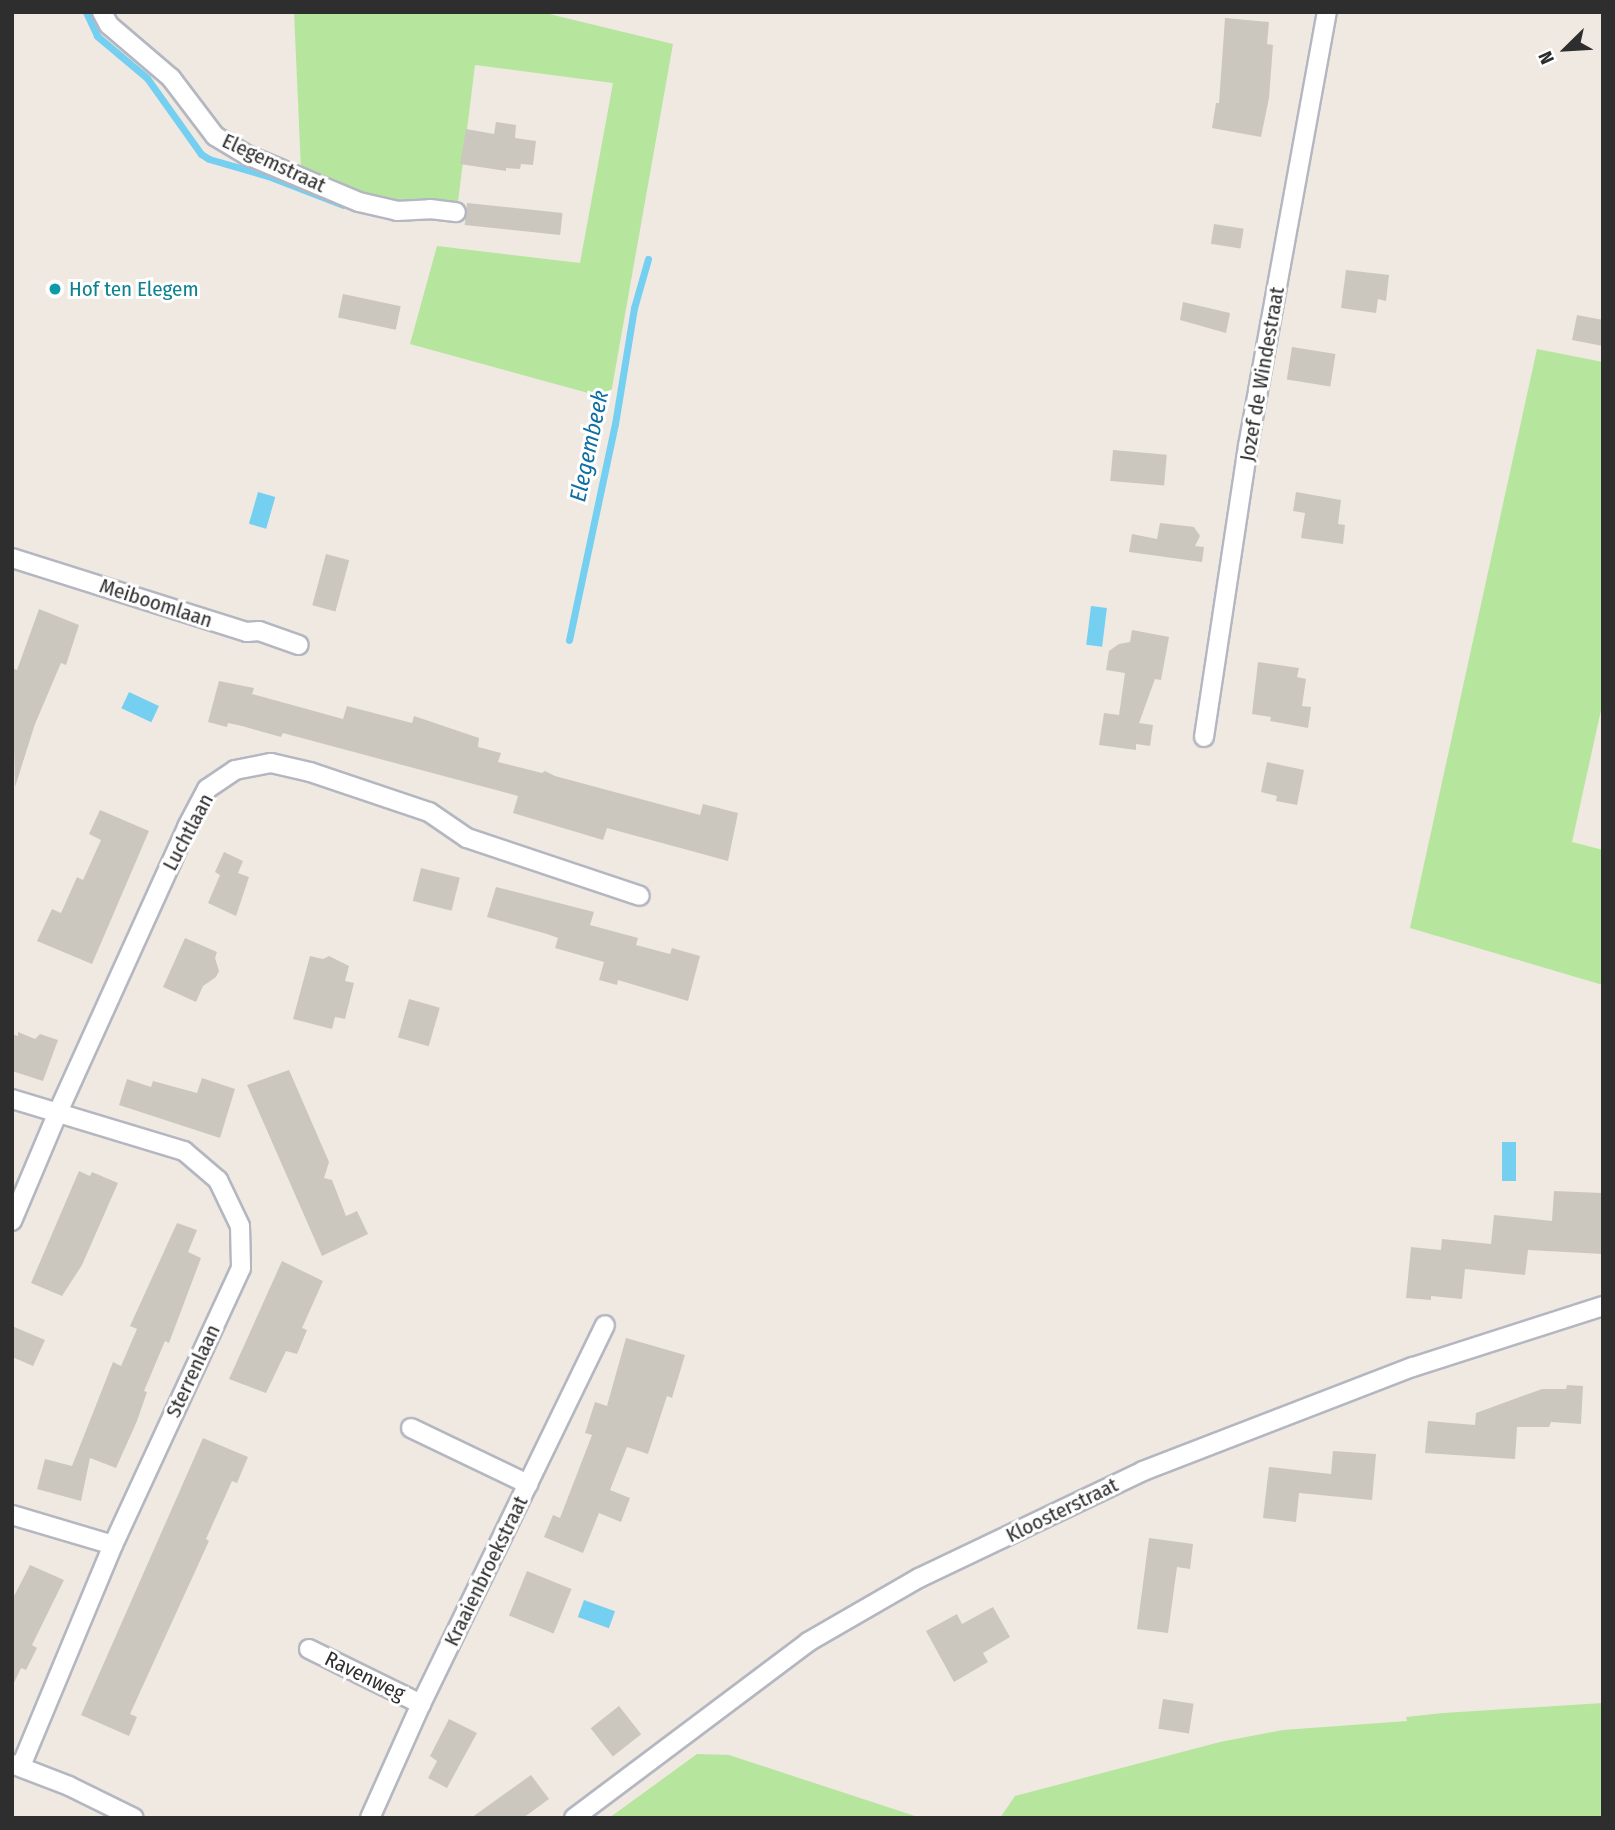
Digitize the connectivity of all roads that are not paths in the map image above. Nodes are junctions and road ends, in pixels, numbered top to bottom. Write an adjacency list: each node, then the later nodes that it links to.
1 (102, 12): 3 (street, Elegemstraat)
2 (1327, 12): 6 (street, Jozef de Windestraat)
3 (456, 212)
4 (14, 565): 5 (street, Meiboomlaan)
5 (299, 645)
6 (1204, 737)
7 (640, 896): 9 (street, Luchtlaan)
8 (12, 1099): 9 (street, Sterrenlaan)
9 (58, 1112): 10 (street, Luchtlaan); 16 (street, Sterrenlaan)
10 (12, 1221)
11 (1603, 1306): 22 (street, Kloosterstraat)
12 (604, 1325): 14 (street, Kraaienbroekstraat)
13 (411, 1428): 14 (street)
14 (528, 1484): 18 (street, Kraaienbroekstraat)
15 (12, 1516): 16 (street)
16 (113, 1545): 19 (street, Sterrenlaan)
17 (309, 1648): 18 (street, Ravenweg)
18 (421, 1704): 21 (street, Kraaienbroekstraat)
19 (17, 1765): 20 (street)
20 (134, 1818)
21 (370, 1818)
22 (574, 1818)

